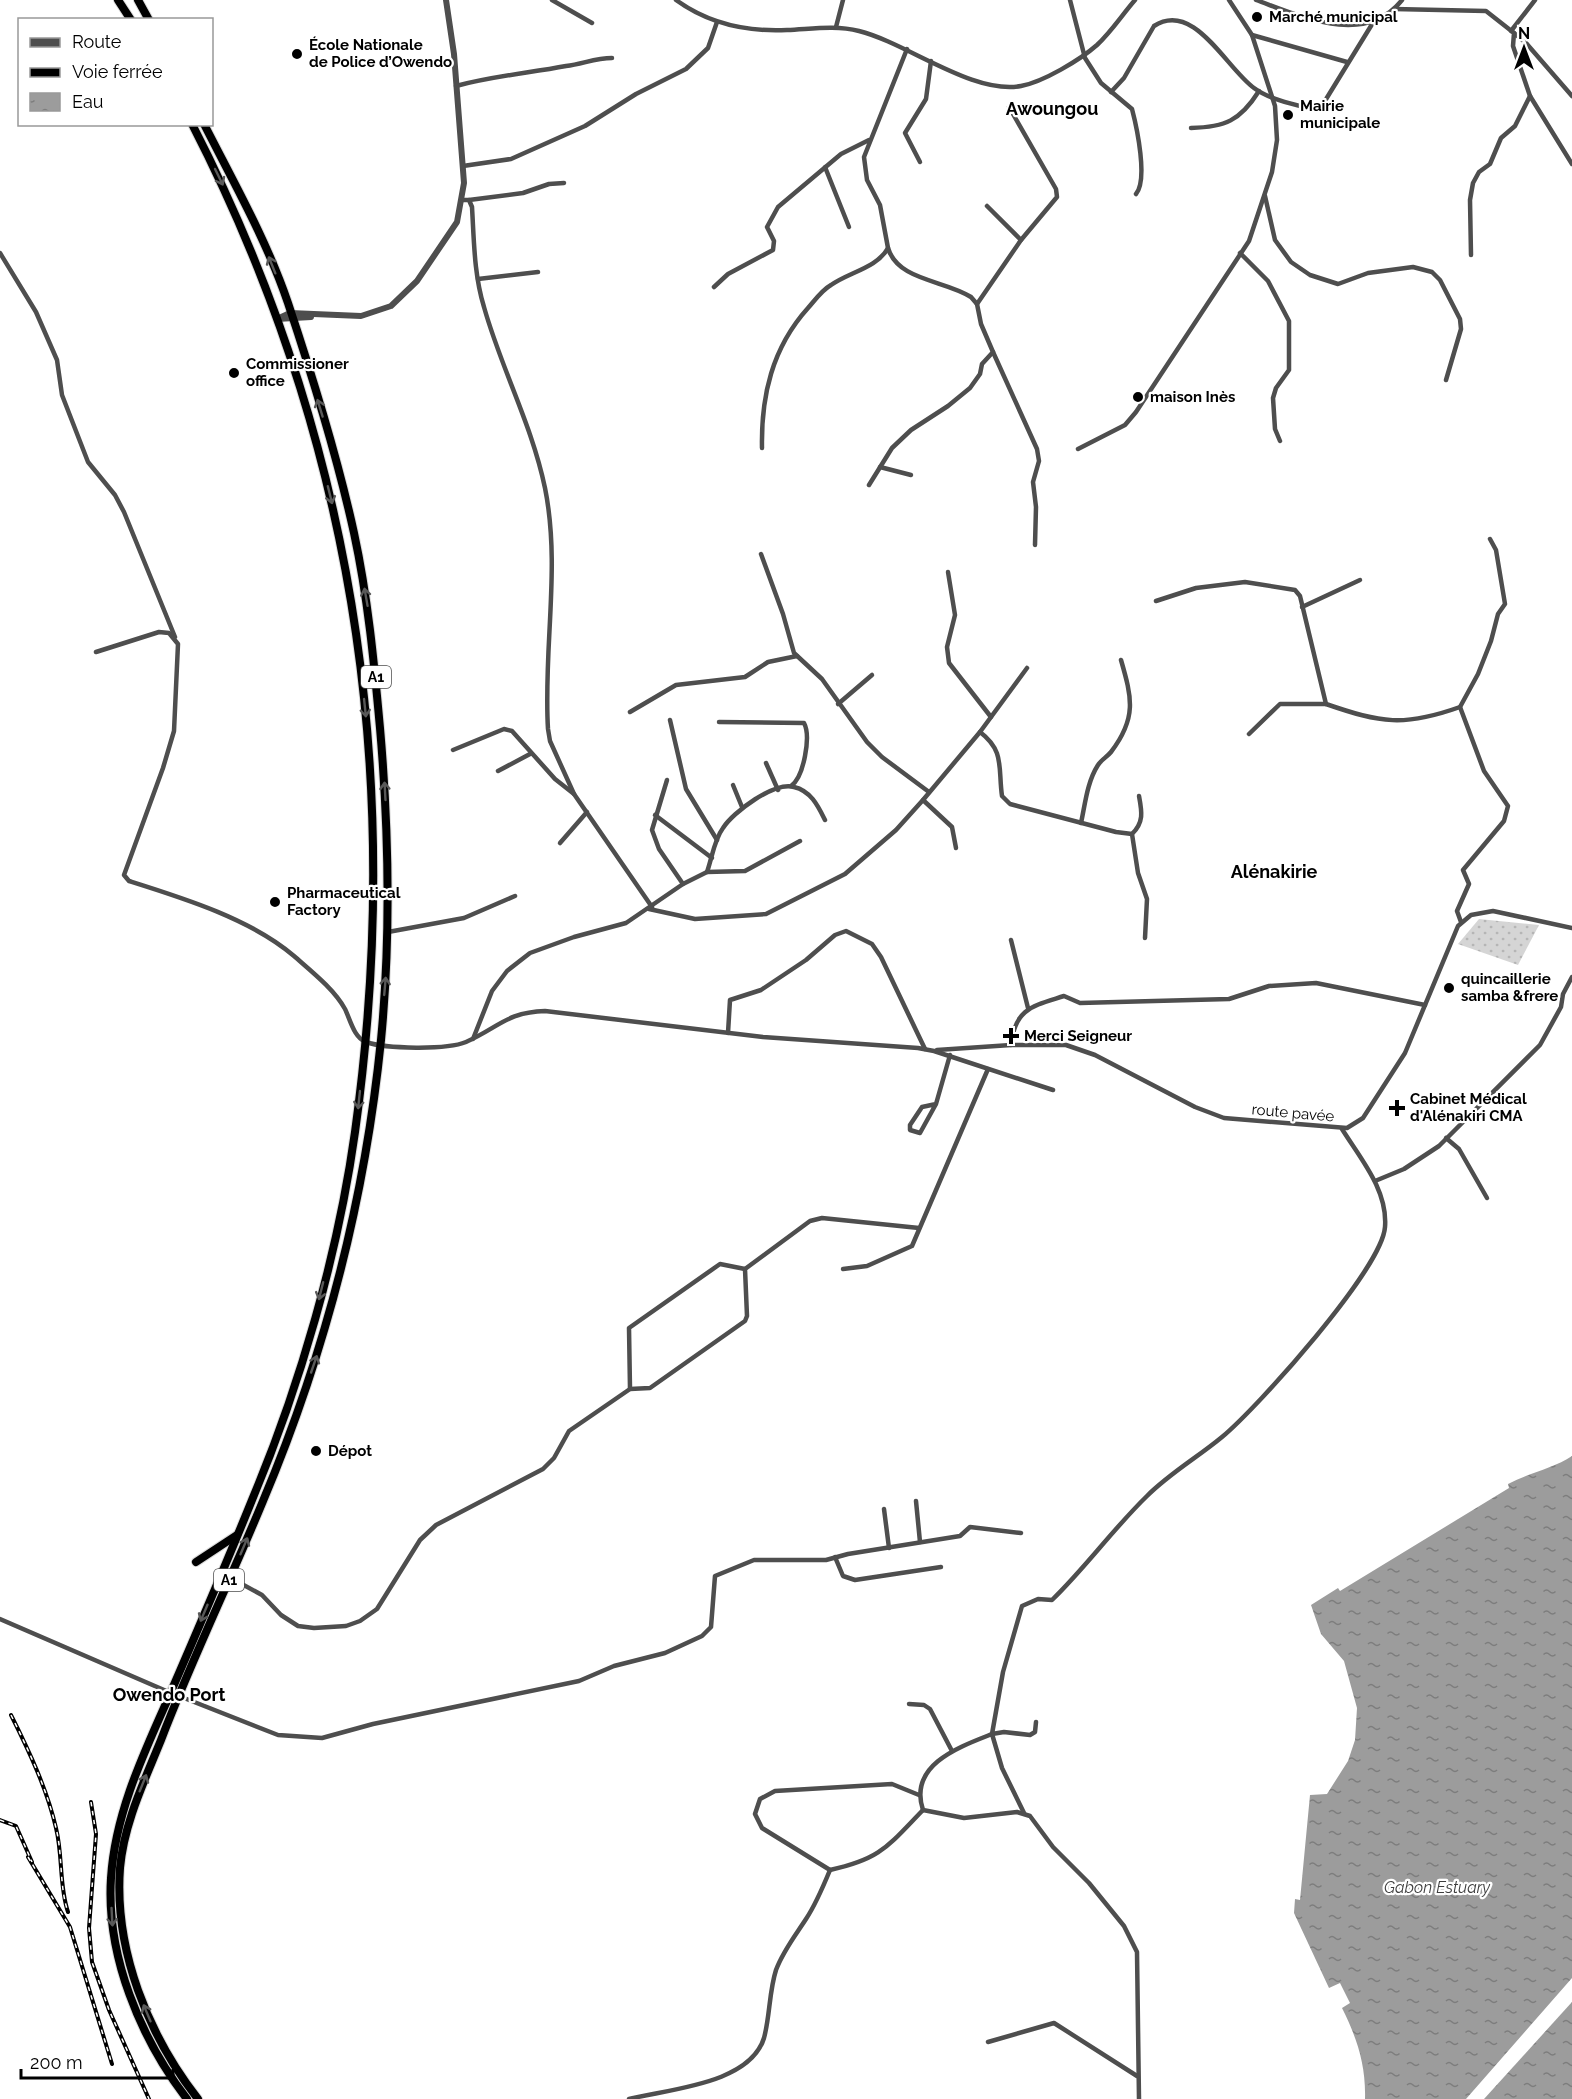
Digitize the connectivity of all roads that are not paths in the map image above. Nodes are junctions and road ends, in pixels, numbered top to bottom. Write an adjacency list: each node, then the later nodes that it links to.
1 (118, 0): 14 (highway)
2 (446, 0): 27 (street)
3 (552, 0): 18 (street)
4 (676, 0): 17 (street)
5 (843, 0): 19 (street)
6 (1070, 0): 23 (street)
7 (1135, 0): 23 (street)
8 (1229, 0): 21 (street)
9 (1256, 0): 16 (street)
10 (1402, 0): 13 (street)
11 (1535, 0): 20 (street)
12 (141, 1): 15 (highway)
13 (1394, 9): 16 (street); 20 (street)
14 (130, 18)
15 (148, 18)
16 (1374, 21): 26 (street)
17 (717, 22): 19 (street); 40 (street)
18 (592, 23)
19 (836, 27): 22 (street)
20 (1512, 32): 30 (street); 31 (street)
21 (1252, 35): 26 (street); 32 (street)
22 (907, 49): 25 (street); 37 (street)
23 (1083, 54): 25 (street); 29 (street)
24 (612, 58): 27 (street)
25 (932, 62): 38 (street)
26 (1347, 63): 32 (street)
27 (456, 86): 40 (street)
28 (1259, 91): 29 (street); 32 (street); 36 (street)
29 (1111, 92): 43 (street)
30 (1530, 96): 39 (street); 52 (street)
31 (1572, 96)
32 (1273, 98): 44 (street)
33 (1008, 106): 48 (street)
34 (193, 126): 58 (highway, A1, one-way to 58)
35 (205, 126): 57 (highway, A1, one-way to 35)
36 (1191, 128)
37 (869, 140): 41 (street); 49 (street)
38 (920, 162)
39 (1572, 164)
40 (463, 166): 45 (street)
41 (825, 167): 47 (street); 55 (street)
42 (564, 183): 45 (street)
43 (1136, 194)
44 (1265, 196): 51 (street); 60 (street)
45 (466, 200): 54 (street); 57 (street)
46 (987, 206): 48 (street)
47 (849, 227)
48 (1021, 240): 56 (street)
49 (888, 248): 56 (street); 62 (street)
50 (0, 253): 74 (street)
51 (1240, 253): 61 (street); 63 (street)
52 (1471, 255)
53 (538, 272): 54 (street)
54 (478, 279): 98 (street)
55 (714, 287)
56 (977, 304): 59 (street)
57 (291, 316): 58 (street); 118 (highway, A1, one-way to 57)
58 (277, 319): 126 (highway, A1, one-way to 126)
59 (993, 352): 64 (street); 68 (street)
60 (1446, 380)
61 (1280, 441)
62 (762, 448)
63 (1078, 449)
64 (880, 467): 65 (street); 66 (street)
65 (911, 476)
66 (869, 485)
67 (1490, 539): 82 (street)
68 (1035, 545)
69 (761, 554): 76 (street)
70 (948, 572): 84 (street)
71 (1360, 580): 73 (street)
72 (1156, 601): 73 (street)
73 (1302, 607): 81 (street)
74 (178, 644): 75 (street); 126 (street)
75 (96, 652)
76 (797, 656): 80 (street); 83 (street)
77 (1121, 660): 105 (street)
78 (1027, 668): 84 (street)
79 (872, 675): 80 (street)
80 (838, 704): 97 (street)
81 (1326, 704): 82 (street); 88 (street)
82 (1460, 707): 116 (street)
83 (630, 712)
84 (991, 717): 87 (street)
85 (670, 720): 107 (street)
86 (719, 722): 95 (street)
87 (980, 732): 97 (street); 105 (street)
88 (1249, 734)
89 (453, 750): 90 (street)
90 (530, 754): 92 (street); 98 (street)
91 (766, 763): 96 (street)
92 (498, 771)
93 (667, 780): 103 (street)
94 (733, 785): 101 (street)
95 (791, 786): 96 (street); 104 (street)
96 (777, 790): 101 (street)
97 (929, 792): 100 (street)
98 (574, 794): 102 (street)
99 (1139, 796): 106 (street)
100 (923, 800): 110 (street); 115 (street)
101 (742, 807): 107 (street)
102 (587, 812): 109 (street); 115 (street)
103 (655, 815): 111 (street); 113 (street)
104 (825, 820)
105 (1081, 823): 106 (street)
106 (1132, 834): 119 (street)
107 (717, 840): 111 (street)
108 (800, 842): 112 (street)
109 (560, 843)
110 (956, 848)
111 (712, 858): 112 (street)
112 (707, 872): 113 (street)
113 (683, 884): 115 (street)
114 (515, 896): 118 (street)
115 (650, 908): 125 (street)
116 (1461, 922): 117 (street); 122 (street, route pavée)
117 (1572, 928)
118 (388, 932): 127 (highway, A1, one-way to 118)
119 (1145, 938)
120 (1011, 940): 123 (street)
121 (1572, 977): 136 (street)
122 (1425, 1005): 123 (street); 135 (street, route pavée)
123 (1028, 1008): 128 (street)
124 (728, 1033): 125 (street); 129 (street); 129 (street)
125 (473, 1039): 127 (street)
126 (365, 1042): 127 (street); 146 (highway, A1, one-way to 146)
127 (380, 1045): 153 (highway, A1, one-way to 127)
128 (1011, 1045): 130 (street, route pavée); 135 (street, route pavée)
129 (925, 1049): 130 (street)
130 (934, 1051): 131 (street)
131 (950, 1055): 132 (street); 134 (street)
132 (988, 1069): 133 (street); 139 (street)
133 (1053, 1090)
134 (936, 1104): 134 (street)
135 (1342, 1129): 137 (street)
136 (1446, 1138): 137 (street); 138 (street)
137 (1375, 1181): 158 (street)
138 (1487, 1198)
139 (919, 1227): 140 (street); 141 (street)
140 (745, 1269): 142 (street); 142 (street)
141 (843, 1269)
142 (630, 1389): 153 (street)
143 (916, 1501): 147 (street)
144 (884, 1509): 148 (street)
145 (1021, 1533): 147 (street)
146 (237, 1534): 150 (highway); 152 (highway, A1)
147 (920, 1542): 148 (street)
148 (889, 1548): 149 (street)
149 (835, 1557): 151 (street); 155 (street)
150 (196, 1562)
151 (941, 1567)
152 (221, 1574): 153 (street); 155 (highway, A1, one-way to 155)
153 (230, 1578): 155 (highway, A1)
154 (0, 1619): 155 (street)
155 (174, 1695): 166 (highway, A1, one-way to 166); 167 (highway, A1, one-way to 155)
156 (909, 1704): 159 (street)
157 (1036, 1722): 158 (street)
158 (992, 1734): 159 (street); 162 (street)
159 (952, 1751): 160 (street)
160 (919, 1795): 161 (street); 163 (street)
161 (923, 1810): 162 (street); 163 (street)
162 (1024, 1813): 165 (street)
163 (830, 1870): 168 (street)
164 (988, 2042): 165 (street)
165 (1137, 2076): 169 (street)
166 (187, 2099)
167 (198, 2099)
168 (629, 2099)
169 (1139, 2099)

